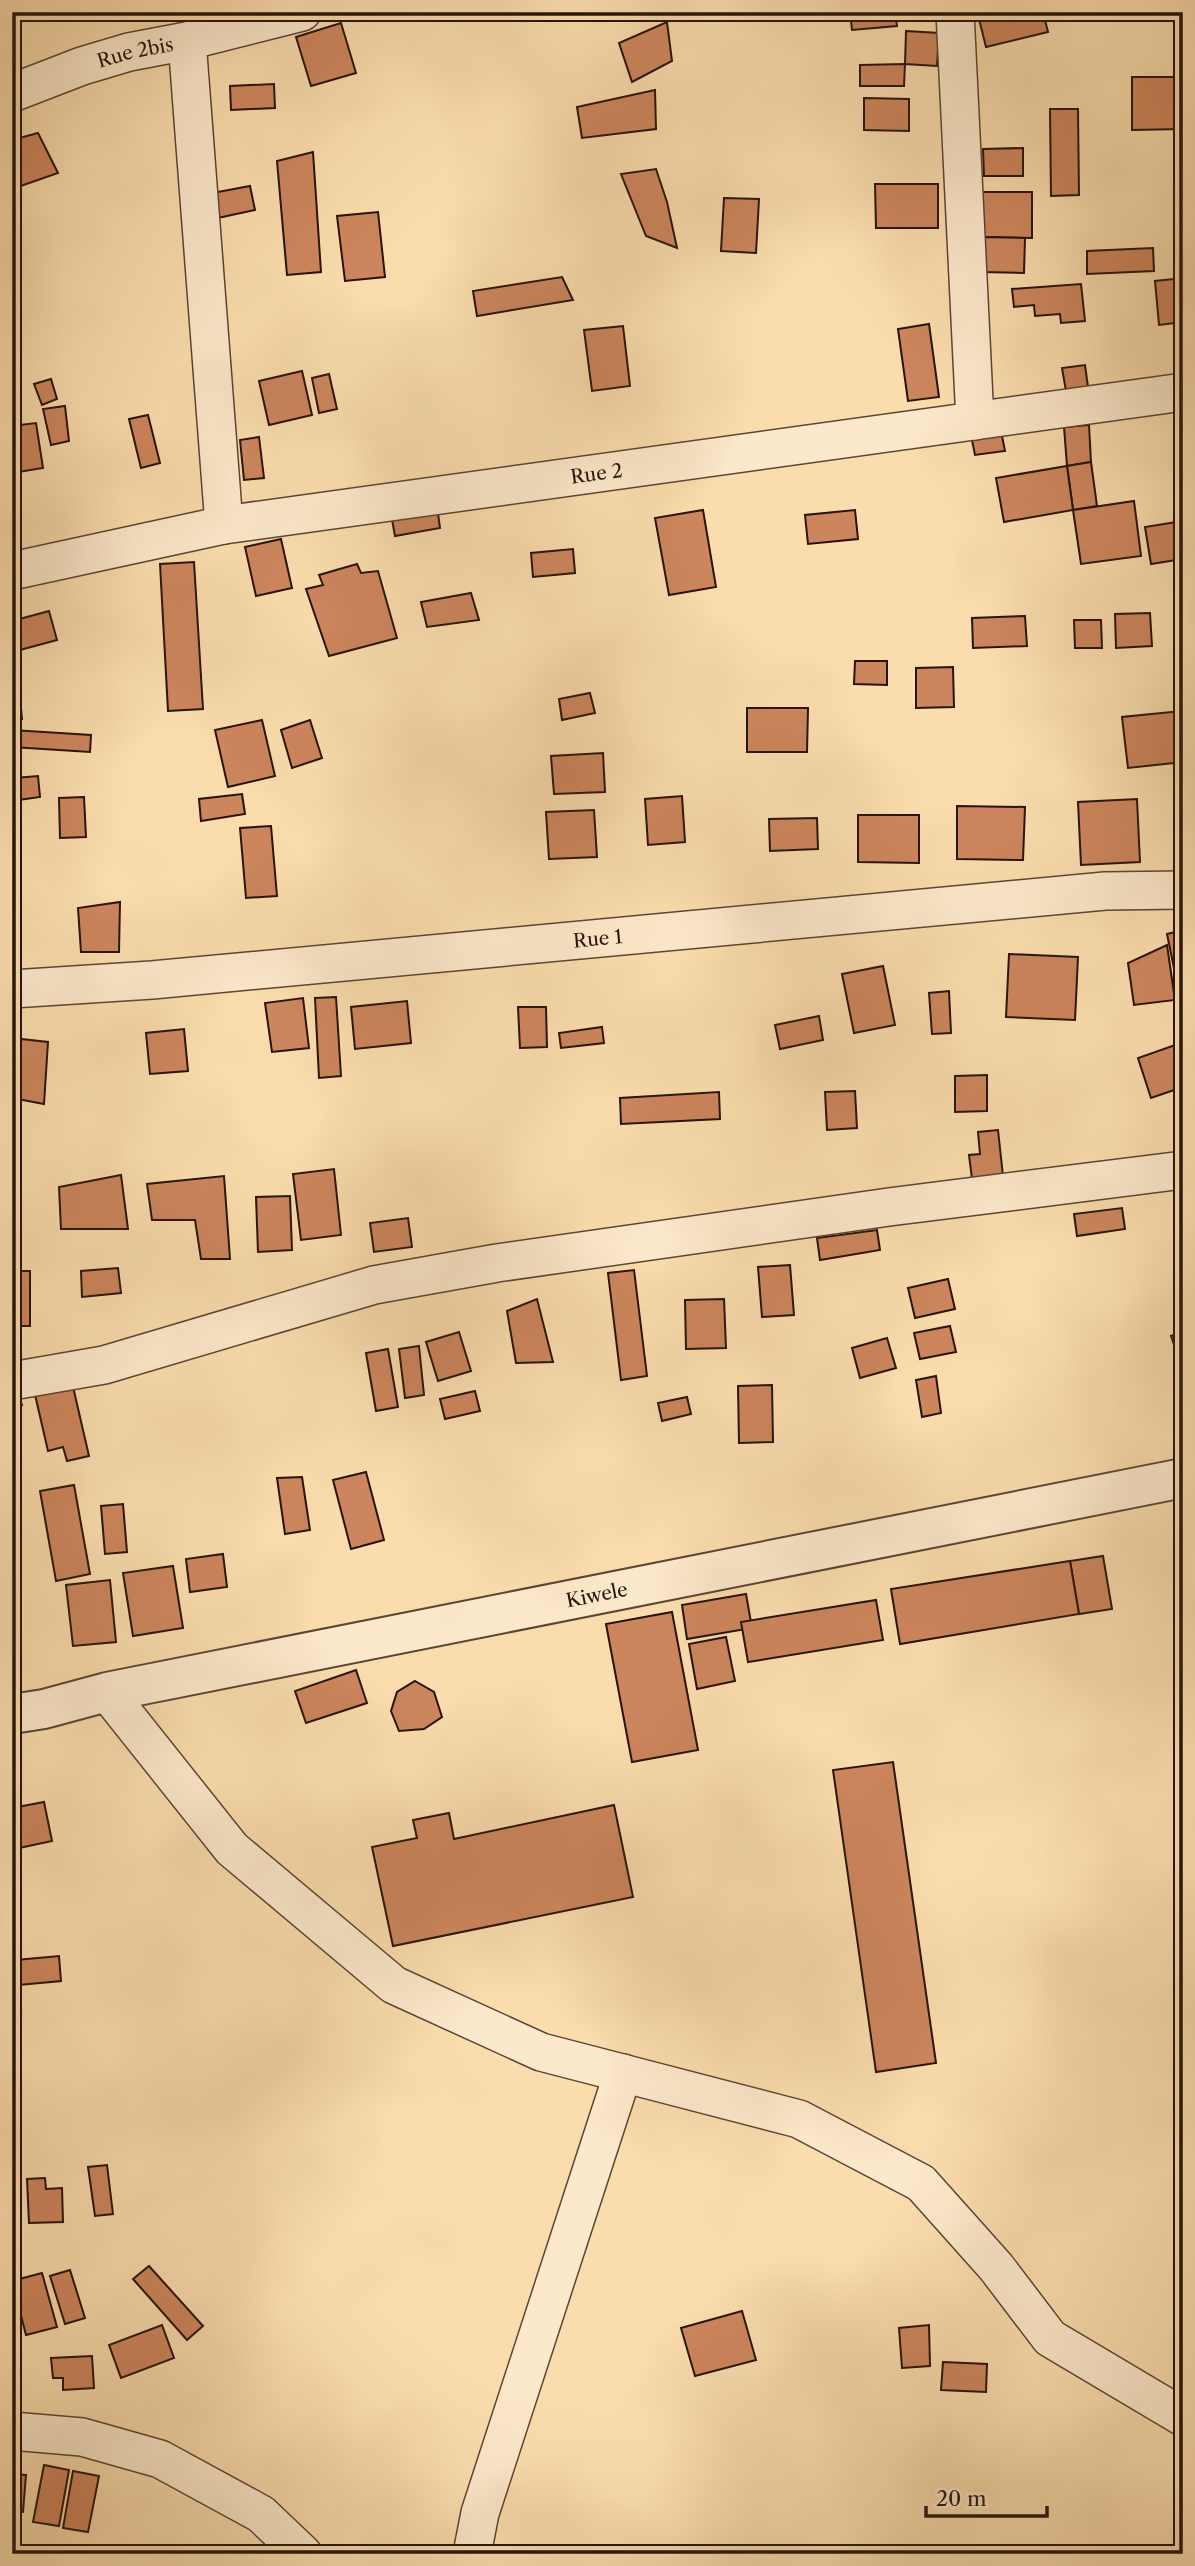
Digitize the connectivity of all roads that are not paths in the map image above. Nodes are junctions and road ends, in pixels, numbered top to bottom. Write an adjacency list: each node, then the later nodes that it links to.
1 (302, 12): 3 (street, Rue 2bis)
2 (955, 12): 6 (street)
3 (187, 41): 4 (street, Rue 2bis); 7 (street)
4 (12, 93)
5 (1183, 392): 6 (street, Rue 2)
6 (975, 421): 7 (street, Rue 2)
7 (225, 525): 8 (street, Rue 2)
8 (12, 571)
9 (1183, 890): 10 (street, Rue 1)
10 (12, 989)
11 (1183, 1170): 12 (street)
12 (12, 1381)
13 (1182, 1482): 14 (street, Kiwele)
14 (107, 1692): 15 (street, Kiwele); 16 (street)
15 (12, 1714)
16 (622, 2073): 17 (street); 20 (street)
17 (1183, 2417)
18 (12, 2431): 19 (street)
19 (303, 2554)
20 (472, 2554)

